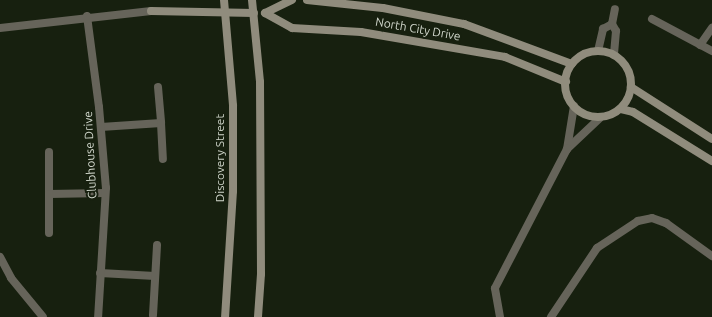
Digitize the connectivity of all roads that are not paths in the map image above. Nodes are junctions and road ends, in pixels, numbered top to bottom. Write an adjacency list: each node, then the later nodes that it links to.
1 (224, 0): 6 (street, Discovery Street)
2 (252, 0): 7 (street)
3 (292, 0): 8 (street, North City Drive)
4 (307, 0): 18 (street, North City Drive)
5 (615, 9): 11 (street)
6 (227, 12): 7 (street); 9 (street); 43 (street, Discovery Street)
7 (254, 13): 8 (street, North City Drive); 44 (street)
8 (265, 13): 19 (street, North City Drive)
9 (87, 16): 12 (street); 26 (street, Clubhouse Drive)
10 (652, 19): 14 (street)
11 (612, 24): 15 (street); 17 (street)
12 (0, 28)
13 (712, 28): 14 (street)
14 (700, 45): 16 (street)
15 (598, 51): 17 (street); 18 (street)
16 (712, 51)
17 (614, 55): 21 (street)
18 (572, 64): 19 (street)
19 (566, 82): 22 (street)
20 (158, 87): 25 (street)
21 (631, 87): 23 (street); 27 (street)
22 (574, 106): 24 (street); 28 (street)
23 (621, 108): 24 (street); 31 (street)
24 (600, 118): 28 (street)
25 (161, 123): 26 (street); 30 (street)
26 (101, 127): 32 (street, Clubhouse Drive)
27 (712, 139)
28 (567, 150): 45 (street)
29 (49, 152): 33 (street)
30 (163, 159)
31 (712, 161)
32 (105, 193): 33 (street); 38 (street, Clubhouse Drive)
33 (49, 194): 34 (street)
34 (49, 233)
35 (158, 245): 39 (street)
36 (712, 256): 46 (street)
37 (0, 257): 41 (street)
38 (100, 273): 39 (street); 42 (street, Clubhouse Drive)
39 (155, 276): 40 (street)
40 (153, 315)
41 (42, 317)
42 (98, 317)
43 (225, 317)
44 (258, 317)
45 (500, 317)
46 (551, 317)

